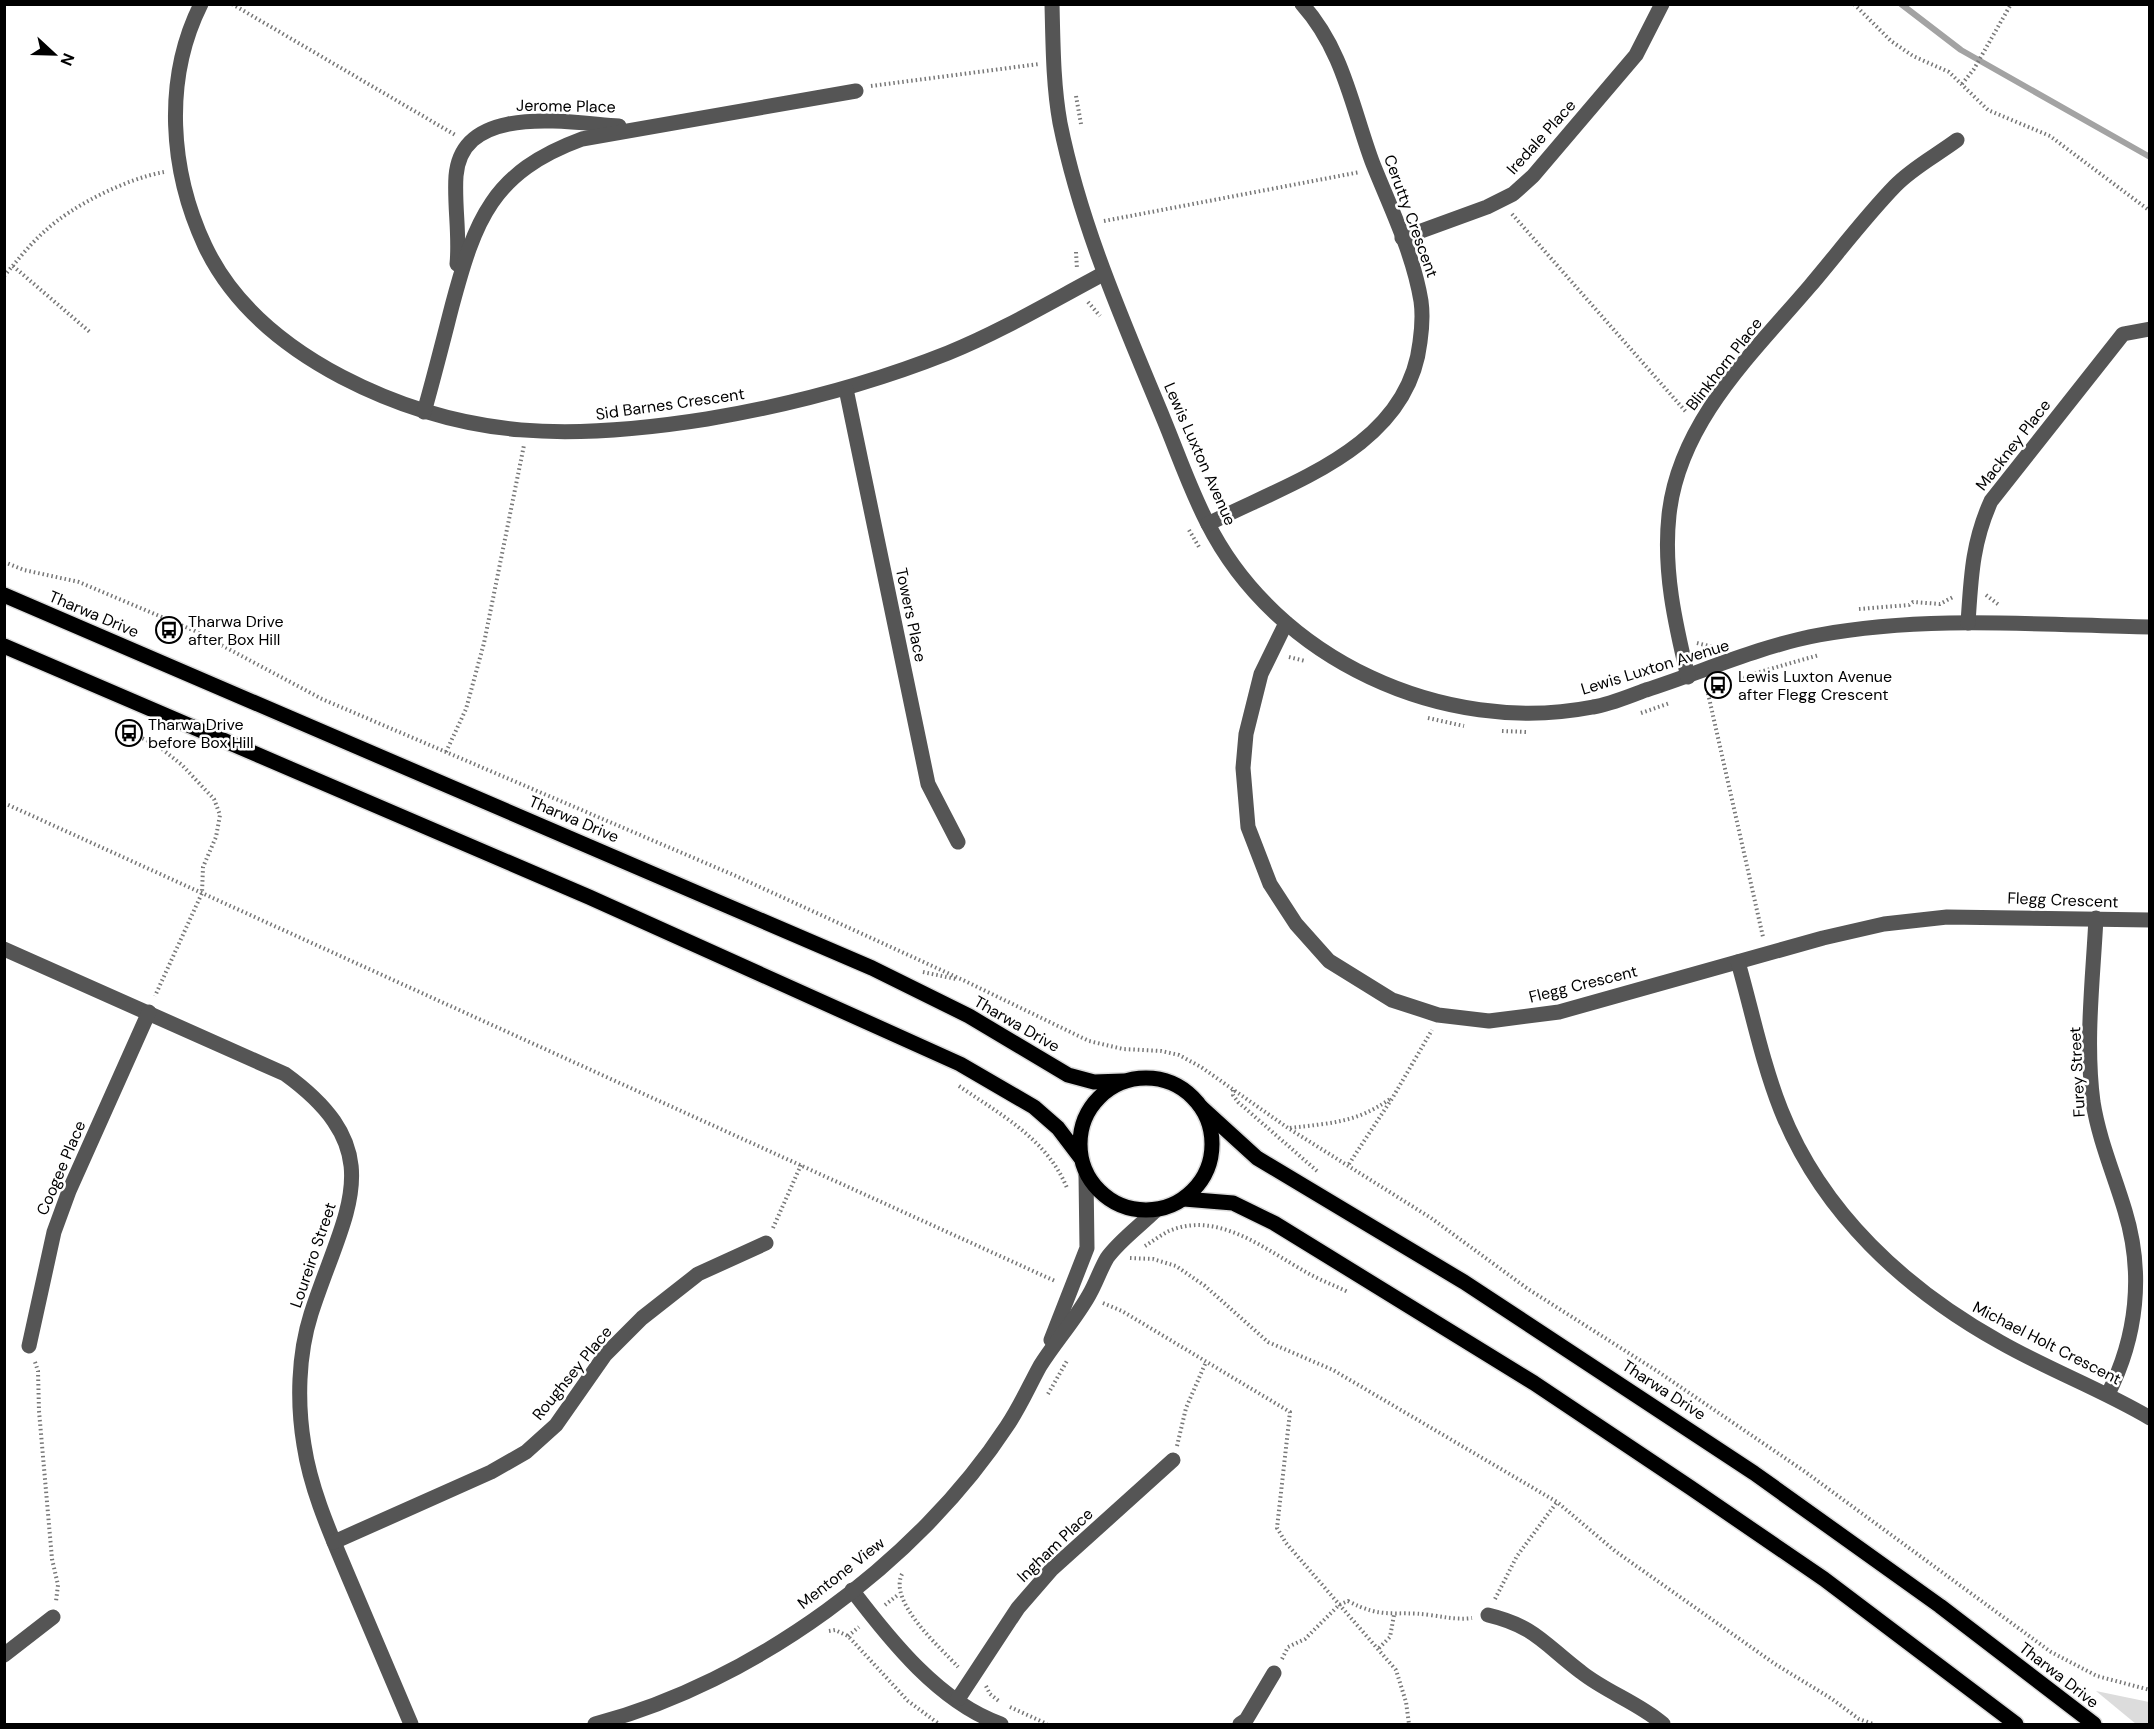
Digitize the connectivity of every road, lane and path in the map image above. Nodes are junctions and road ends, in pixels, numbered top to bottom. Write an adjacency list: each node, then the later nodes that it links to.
1 (201, 4): 19 (street, Sid Barnes Crescent)
2 (232, 4): 17 (path)
3 (1052, 4): 28 (street, Lewis Luxton Avenue)
4 (1302, 4): 18 (street, Cerutty Crescent)
5 (1662, 4): 20 (street, Iredale Place)
6 (1854, 4): 11 (path)
7 (2011, 4): 11 (path)
8 (1035, 53): 9 (path)
9 (1036, 64): 10 (path); 12 (path)
10 (1038, 75)
11 (1962, 84): 22 (path)
12 (856, 91): 14 (street, Jerome Place)
13 (1076, 93): 15 (path)
14 (671, 122): 17 (street, Jerome Place); 32 (street, Jerome Place)
15 (1082, 134)
16 (1957, 140): 37 (street, Blinkhorn Place)
17 (471, 144): 32 (street, Jerome Place)
18 (1376, 169): 23 (path); 25 (street, Cerutty Crescent)
19 (180, 170): 27 (path); 36 (street, Sid Barnes Crescent)
20 (1503, 199): 25 (street, Iredale Place); 37 (path)
21 (1101, 210): 23 (path)
22 (2150, 211)
23 (1104, 221): 24 (path)
24 (1108, 232)
25 (1402, 238): 40 (street, Cerutty Crescent)
26 (1074, 246): 30 (path)
27 (13, 266): 29 (path); 34 (path)
28 (1103, 274): 30 (street, Sid Barnes Crescent); 41 (street, Lewis Luxton Avenue)
29 (4, 276)
30 (1082, 285): 31 (path); 35 (street, Sid Barnes Crescent)
31 (1104, 322)
32 (448, 323): 36 (street, Jerome Place)
33 (2150, 329): 44 (street, Mackney Place)
34 (91, 333)
35 (846, 389): 38 (street, Sid Barnes Crescent); 71 (street, Towers Place)
36 (424, 412): 38 (street, Sid Barnes Crescent)
37 (1701, 421): 54 (street, Blinkhorn Place)
38 (526, 432): 69 (path)
39 (1209, 483): 40 (path)
40 (1230, 513): 41 (street, Cerutty Crescent)
41 (1208, 524): 48 (street, Lewis Luxton Avenue)
42 (1188, 526): 43 (path)
43 (1204, 554)
44 (1970, 594): 46 (path); 47 (path); 49 (street, Mackney Place)
45 (4, 595): 80 (main road, Tharwa Drive)
46 (2011, 606)
47 (1850, 611)
48 (1286, 623): 51 (street, Flegg Crescent); 57 (street, Lewis Luxton Avenue)
49 (1968, 623): 50 (street, Lewis Luxton Avenue); 57 (street, Lewis Luxton Avenue)
50 (2150, 627)
51 (1276, 644): 56 (path); 79 (street, Flegg Crescent)
52 (1722, 645): 54 (path)
53 (4, 646): 86 (main road)
54 (1682, 648): 57 (street, Blinkhorn Place)
55 (1827, 653): 58 (path)
56 (1311, 665)
57 (1688, 676)
58 (1735, 679)
59 (1716, 686): 60 (path)
60 (1707, 689): 61 (path); 76 (path)
61 (1697, 693)
62 (1678, 700): 63 (path)
63 (1639, 713)
64 (1424, 717): 65 (path)
65 (1467, 727)
66 (122, 729): 72 (path)
67 (1490, 729): 68 (path)
68 (1530, 732)
69 (446, 752)
70 (4, 803): 72 (path)
71 (958, 842)
72 (202, 893): 78 (path); 88 (path)
73 (2096, 918): 74 (street, Flegg Crescent); 76 (street, Flegg Crescent); 104 (street, Furey Street)
74 (2150, 920)
75 (4, 949): 78 (street, Loureiro Street)
76 (1767, 954): 77 (street, Flegg Crescent)
77 (1738, 962): 79 (street, Flegg Crescent); 104 (street, Michael Holt Crescent)
78 (149, 1012): 100 (street, Coogee Place); 109 (street, Loureiro Street)
79 (1438, 1015): 83 (path)
80 (1123, 1081): 84 (main road); 86 (main road)
81 (954, 1083): 91 (path)
82 (1233, 1089): 89 (path)
83 (1393, 1097): 85 (path); 87 (path)
84 (1201, 1107): 92 (main road); 133 (main road, Tharwa Drive)
85 (1288, 1128)
86 (1080, 1158): 90 (main road)
87 (1348, 1164)
88 (801, 1165): 94 (path); 97 (path)
89 (1318, 1173)
90 (1086, 1174): 93 (main road); 97 (street, Mentone View)
91 (1070, 1199)
92 (1184, 1199): 93 (main road); 132 (main road)
93 (1156, 1210): 99 (street, Mentone View)
94 (766, 1243): 109 (street, Roughsey Place)
95 (1143, 1247): 98 (path)
96 (1135, 1253): 108 (path)
97 (1071, 1288): 103 (street, Mentone View)
98 (1351, 1293)
99 (1089, 1296): 102 (path); 103 (street, Mentone View)
100 (29, 1346): 111 (path)
101 (1071, 1354): 105 (path)
102 (1206, 1362): 107 (path); 113 (path)
103 (1041, 1365): 112 (street, Mentone View)
104 (2108, 1394): 106 (street, Michael Holt Crescent)
105 (1043, 1401)
106 (2150, 1418)
107 (1173, 1460): 121 (street, Ingham Place)
108 (1557, 1502): 115 (path); 131 (path)
109 (334, 1542): 123 (street, Loureiro Street)
110 (902, 1573): 121 (path)
111 (58, 1585)
112 (852, 1590): 122 (street); 124 (street, Mentone View)
113 (1339, 1605): 114 (path); 118 (path); 120 (path)
114 (1394, 1615): 115 (path); 118 (path)
115 (1488, 1615): 130 (street)
116 (53, 1617): 119 (street)
117 (822, 1633): 125 (path)
118 (1379, 1649): 129 (path)
119 (4, 1654)
120 (1274, 1673): 128 (street)
121 (970, 1680): 122 (street, Ingham Place); 127 (path)
122 (958, 1699): 126 (street)
123 (411, 1725)
124 (595, 1725)
125 (939, 1725)
126 (1001, 1725)
127 (1047, 1725)
128 (1240, 1725)
129 (1409, 1725)
130 (1663, 1725)
131 (1873, 1725)
132 (2016, 1725)
133 (2094, 1725)

